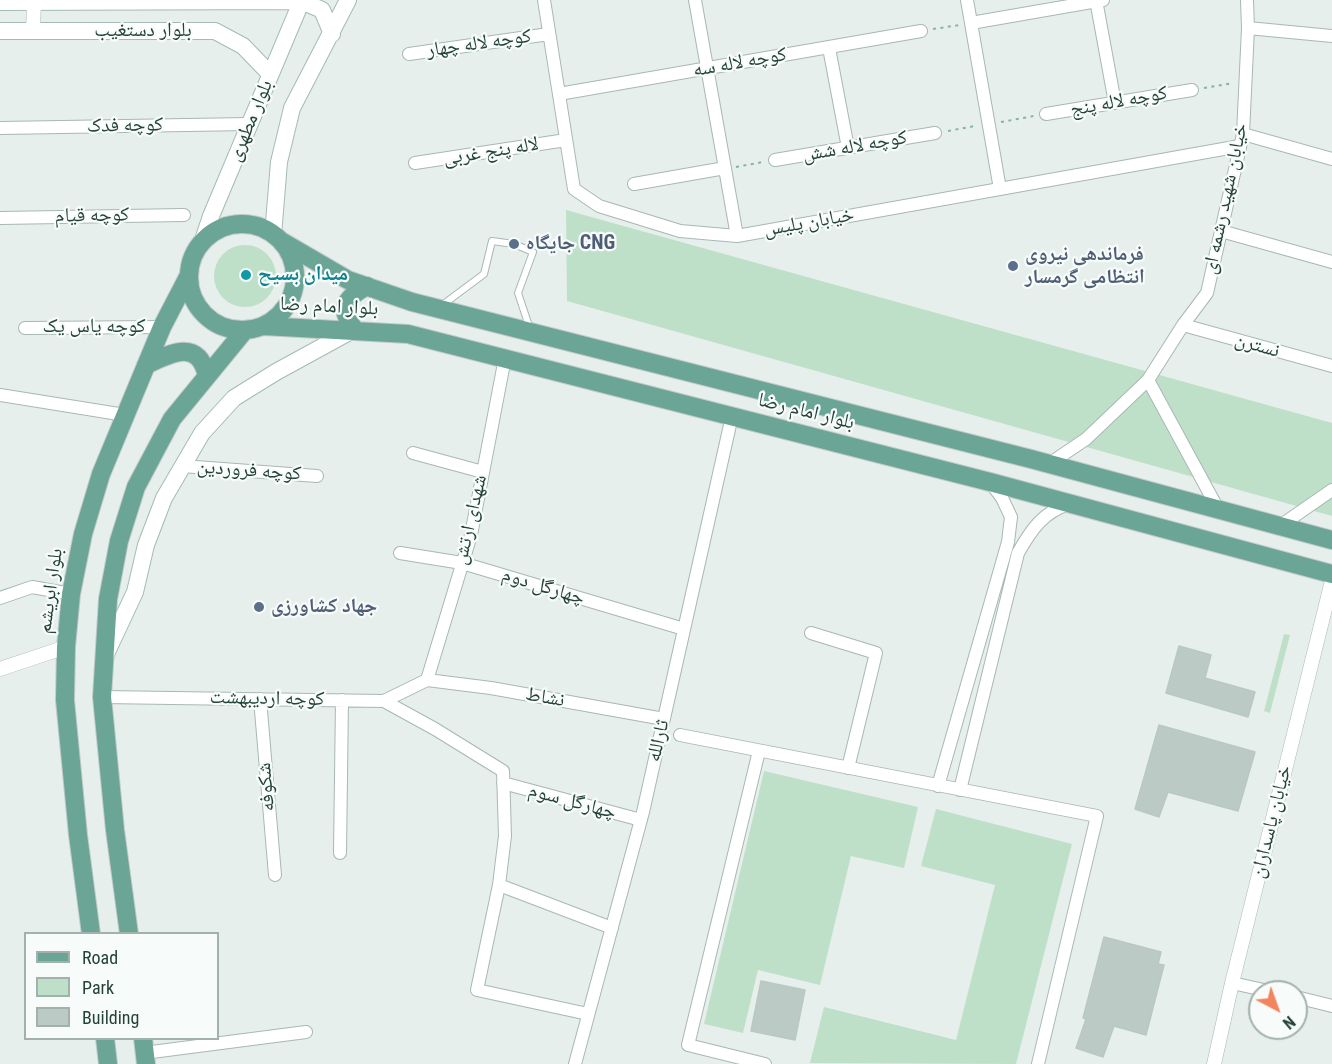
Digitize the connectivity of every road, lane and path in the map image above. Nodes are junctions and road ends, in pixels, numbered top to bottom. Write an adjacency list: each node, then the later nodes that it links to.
1 (348, 0): 15 (main road, بلوار مطهری)
2 (544, 0): 16 (street, خیابان پلیس)
3 (695, 0): 20 (street)
4 (967, 0): 10 (street)
5 (1098, 0): 10 (street); 25 (street)
6 (1247, 0): 11 (street, خیابان شهید رشمه ای)
7 (301, 1): 9 (main road); 15 (main road); 21 (main road, بلوار مطهری)
8 (0, 2): 9 (main road)
9 (34, 2): 14 (street)
10 (971, 23): 12 (path); 38 (street)
11 (1248, 28): 17 (street); 22 (street, خیابان شهید رشمه ای)
12 (921, 31): 18 (street, کوچه لاله سه)
13 (0, 32): 14 (main road, بلوار دستغیب)
14 (33, 32): 21 (main road, بلوار دستغیب)
15 (332, 34): 43 (main road, بلوار مطهری)
16 (549, 34): 19 (street, کوچه لاله چهار); 24 (street, خیابان پلیس)
17 (1332, 36)
18 (829, 48): 20 (street, کوچه لاله سه); 32 (street)
19 (409, 54)
20 (707, 69): 24 (street, کوچه لاله سه); 36 (street)
21 (270, 74): 27 (main road, بلوار مطهری)
22 (1245, 81): 23 (path); 31 (street, خیابان شهید رشمه ای)
23 (1191, 90): 25 (street, کوچه لاله پنج)
24 (559, 94): 30 (street, خیابان پلیس)
25 (1115, 103): 26 (street, کوچه لاله پنج)
26 (1046, 114)
27 (249, 124): 28 (street, کوچه فدک); 44 (main road, بلوار مطهری)
28 (0, 128)
29 (935, 133): 32 (street, کوچه لاله شش)
30 (566, 140): 35 (street, لاله پنج غربی); 42 (street, خیابان پلیس)
31 (1241, 140): 33 (street); 38 (street, خیابان پلیس); 41 (street, خیابان شهید رشمه ای)
32 (848, 148): 34 (street, کوچه لاله شش)
33 (1332, 159)
34 (775, 160): 36 (path)
35 (415, 163)
36 (725, 168): 37 (street); 42 (street)
37 (634, 184)
38 (1000, 189): 42 (street, خیابان پلیس)
39 (184, 215): 40 (street, کوچه قیام)
40 (0, 218)
41 (1221, 231): 45 (street); 49 (street, خیابان شهید رشمه ای)
42 (737, 236)
43 (277, 238): 44 (main road); 47 (main road, بلوار امام رضا); 50 (main road)
44 (202, 243): 46 (main road)
45 (1332, 262)
46 (189, 275): 51 (main road, بلوار ابریشم); 53 (main road)
47 (367, 286): 48 (main road, بلوار امام رضا); 54 (main road)
48 (438, 308): 55 (main road, بلوار امام رضا); 55 (lane)
49 (1183, 325): 58 (street, نسترن); 60 (street, خیابان شهید رشمه ای)
50 (264, 326): 53 (main road); 54 (main road, بلوار امام رضا)
51 (162, 327): 52 (street, کوچه یاس یک); 57 (main road, بلوار ابریشم)
52 (25, 328)
53 (245, 330): 59 (main road)
54 (354, 331): 56 (main road, بلوار امام رضا); 66 (main road)
55 (531, 332): 65 (main road, بلوار امام رضا)
56 (505, 358): 63 (main road, بلوار امام رضا); 67 (street, شهدای ارتش)
57 (146, 366): 59 (main road); 62 (main road, بلوار ابریشم)
58 (1332, 366)
59 (207, 376): 86 (main road)
60 (1148, 380): 65 (street, خیابان شهید رشمه ای); 72 (street)
61 (0, 395): 62 (street)
62 (125, 415): 81 (main road, بلوار ابریشم)
63 (732, 416): 69 (main road, بلوار امام رضا); 83 (street, ثارالله)
64 (413, 453): 67 (street)
65 (1049, 464): 72 (main road, بلوار امام رضا)
66 (182, 466): 68 (street, کوچه فروردین); 86 (main road)
67 (483, 472): 76 (street, شهدای ارتش)
68 (317, 476)
69 (990, 482): 71 (main road, بلوار امام رضا); 79 (street)
70 (1332, 490): 73 (street)
71 (1071, 503): 77 (main road, بلوار امام رضا); 80 (street)
72 (1218, 509): 73 (main road, بلوار امام رضا)
73 (1280, 526): 74 (main road, بلوار امام رضا)
74 (1332, 540)
75 (400, 553): 76 (street, چهارگل دوم)
76 (462, 563): 83 (street, چهارگل دوم); 88 (street, شهدای ارتش)
77 (1332, 574)
78 (1332, 581): 107 (street, خیابان پاسداران)
79 (997, 586): 80 (street); 98 (street)
80 (1009, 590): 99 (street)
81 (71, 594): 82 (street); 85 (main road, بلوار ابریشم)
82 (0, 598)
83 (684, 629): 93 (street, ثارالله)
84 (811, 633): 96 (street)
85 (66, 647): 87 (street); 105 (main road, بلوار ابریشم)
86 (105, 655): 89 (main road)
87 (0, 669)
88 (427, 680): 92 (street, کوچه اردیبهشت); 93 (street, نشاط)
89 (102, 697): 90 (street, کوچه اردیبهشت); 106 (main road)
90 (260, 699): 91 (street, کوچه اردیبهشت); 102 (street, شکوفه)
91 (342, 700): 92 (street, کوچه اردیبهشت); 101 (street)
92 (384, 701): 97 (street)
93 (664, 719): 100 (street, ثارالله)
94 (680, 735): 95 (street)
95 (759, 751): 96 (street); 117 (street)
96 (848, 768): 98 (street)
97 (503, 783): 100 (street, چهارگل سوم); 103 (street)
98 (938, 786): 99 (street)
99 (960, 790): 118 (street)
100 (640, 820): 104 (street, ثارالله)
101 (340, 853)
102 (275, 875)
103 (499, 885): 104 (street); 111 (street)
104 (612, 928): 111 (street, ثارالله)
105 (91, 932)
106 (129, 932)
107 (1233, 983): 108 (street); 119 (street, خیابان پاسداران)
108 (1248, 986)
109 (1308, 1000): 110 (street)
110 (1332, 1006)
111 (588, 1014): 116 (street, ثارالله)
112 (306, 1032): 114 (street)
113 (105, 1040): 115 (main road)
114 (144, 1052)
115 (108, 1064)
116 (575, 1064)
117 (765, 1064)
118 (1038, 1064)
119 (1214, 1064)

